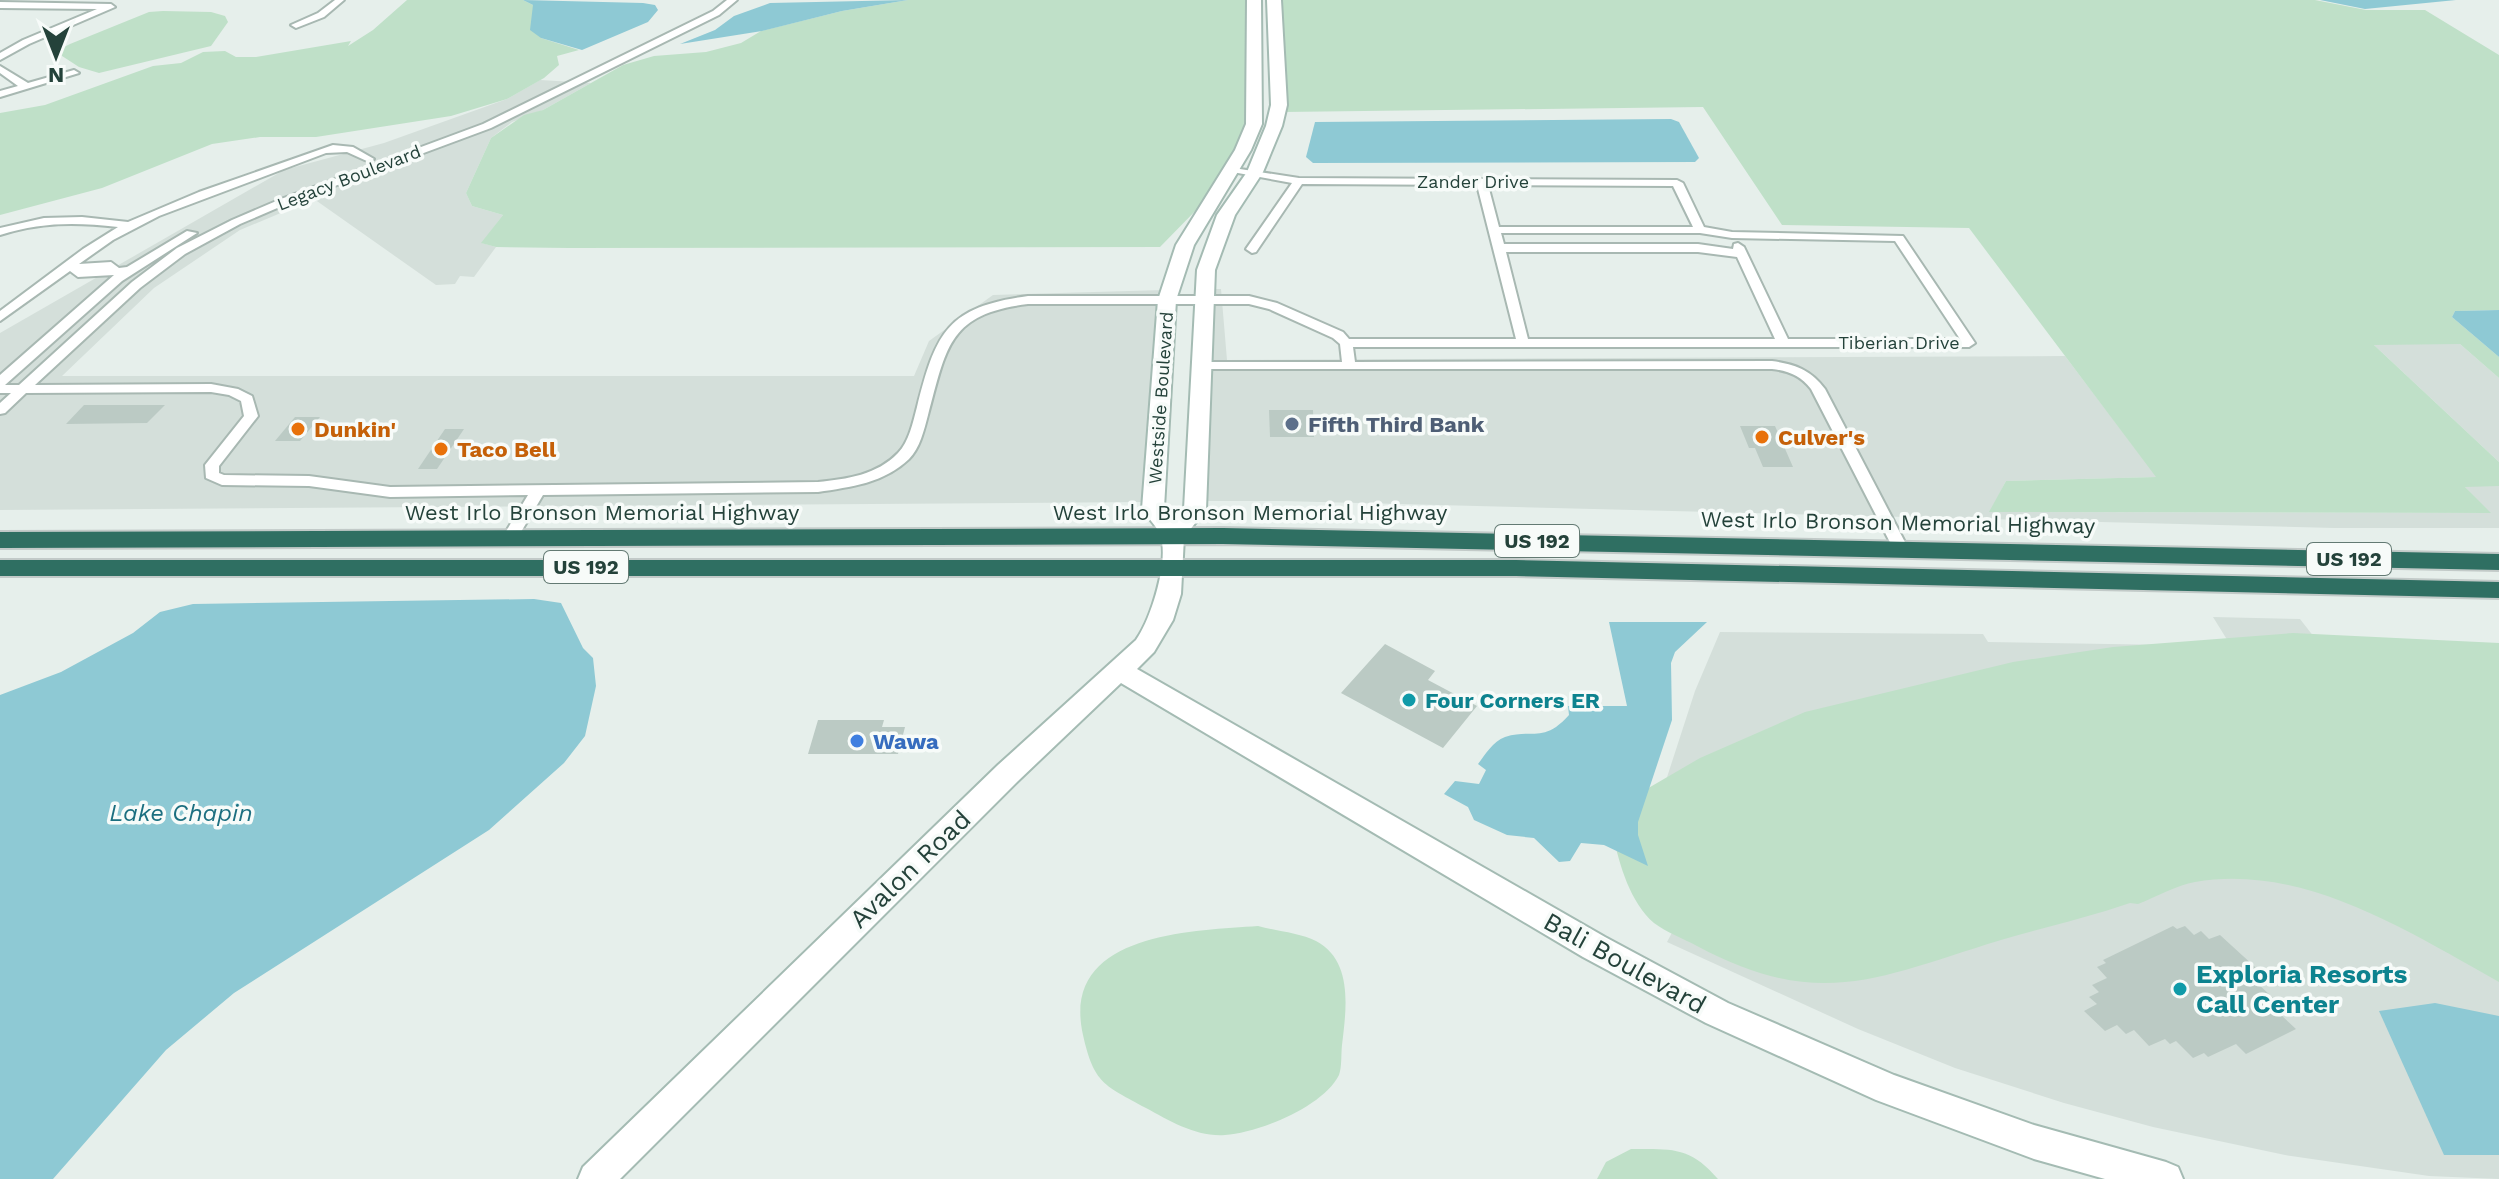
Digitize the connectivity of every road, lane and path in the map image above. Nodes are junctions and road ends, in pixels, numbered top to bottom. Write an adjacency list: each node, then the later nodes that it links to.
1 (340, 0): 7 (street)
2 (714, 0): 15 (street, Legacy Boulevard)
3 (733, 0): 30 (street, Legacy Boulevard)
4 (1254, 0): 16 (street, Westside Boulevard)
5 (1274, 0): 17 (street, Westside Boulevard)
6 (0, 5): 8 (street)
7 (296, 25)
8 (0, 57)
9 (0, 69): 12 (street)
10 (74, 73): 13 (street)
11 (0, 76): 12 (street)
12 (15, 78): 13 (street)
13 (27, 87): 14 (street)
14 (0, 94)
15 (369, 159): 20 (street); 29 (street, Legacy Boulevard)
16 (1231, 169): 17 (street, Zander Drive); 32 (street, Westside Boulevard)
17 (1255, 172): 18 (street, Zander Drive); 31 (street, Westside Boulevard)
18 (1299, 181): 19 (street, Zander Drive); 26 (street)
19 (1482, 182): 21 (street); 22 (street, Zander Drive)
20 (130, 226): 23 (street); 28 (street)
21 (1495, 230): 22 (street, Tiberian Drive); 25 (street)
22 (1700, 230): 24 (street, Tiberian Drive)
23 (0, 232)
24 (1732, 235): 27 (street); 36 (street, Tiberian Drive)
25 (1500, 248): 27 (street); 35 (street)
26 (1252, 249)
27 (1741, 254): 36 (street)
28 (73, 268): 29 (street); 33 (street)
29 (122, 271): 30 (street); 39 (street, Legacy Boulevard)
30 (152, 273): 40 (street, Legacy Boulevard)
31 (1204, 299): 32 (street); 34 (street); 38 (street, Westside Boulevard)
32 (1167, 300): 43 (street); 44 (street, Westside Boulevard)
33 (0, 317)
34 (1346, 343): 35 (street, Tiberian Drive); 37 (street)
35 (1523, 343): 36 (street, Tiberian Drive)
36 (1783, 343)
37 (1349, 365): 38 (street); 47 (street)
38 (1201, 366): 44 (street, Westside Boulevard)
39 (0, 382)
40 (23, 388): 41 (street); 42 (street, Legacy Boulevard); 43 (street)
41 (0, 389)
42 (0, 410)
43 (538, 491): 45 (street)
44 (1173, 536): 45 (highway, West Irlo Bronson Memorial Highway / US 192); 47 (highway, West Irlo Bronson Memorial Highway / US 192); 51 (street, Avalon Road)
45 (510, 538): 46 (highway, West Irlo Bronson Memorial Highway / US 192); 50 (highway)
46 (0, 540)
47 (1900, 548): 48 (highway, West Irlo Bronson Memorial Highway / US 192); 53 (highway)
48 (1977, 550): 49 (highway, West Irlo Bronson Memorial Highway / US 192); 54 (highway)
49 (2499, 562)
50 (430, 567): 51 (highway, US 192); 52 (highway, US 192)
51 (1172, 567): 53 (highway, US 192); 56 (street, Avalon Road)
52 (0, 568)
53 (1848, 576): 54 (highway, US 192)
54 (1923, 578): 55 (highway, US 192)
55 (2499, 590)
56 (1120, 671): 57 (street, Avalon Road); 58 (street, Bali Boulevard)
57 (595, 1179)
58 (2166, 1179)

